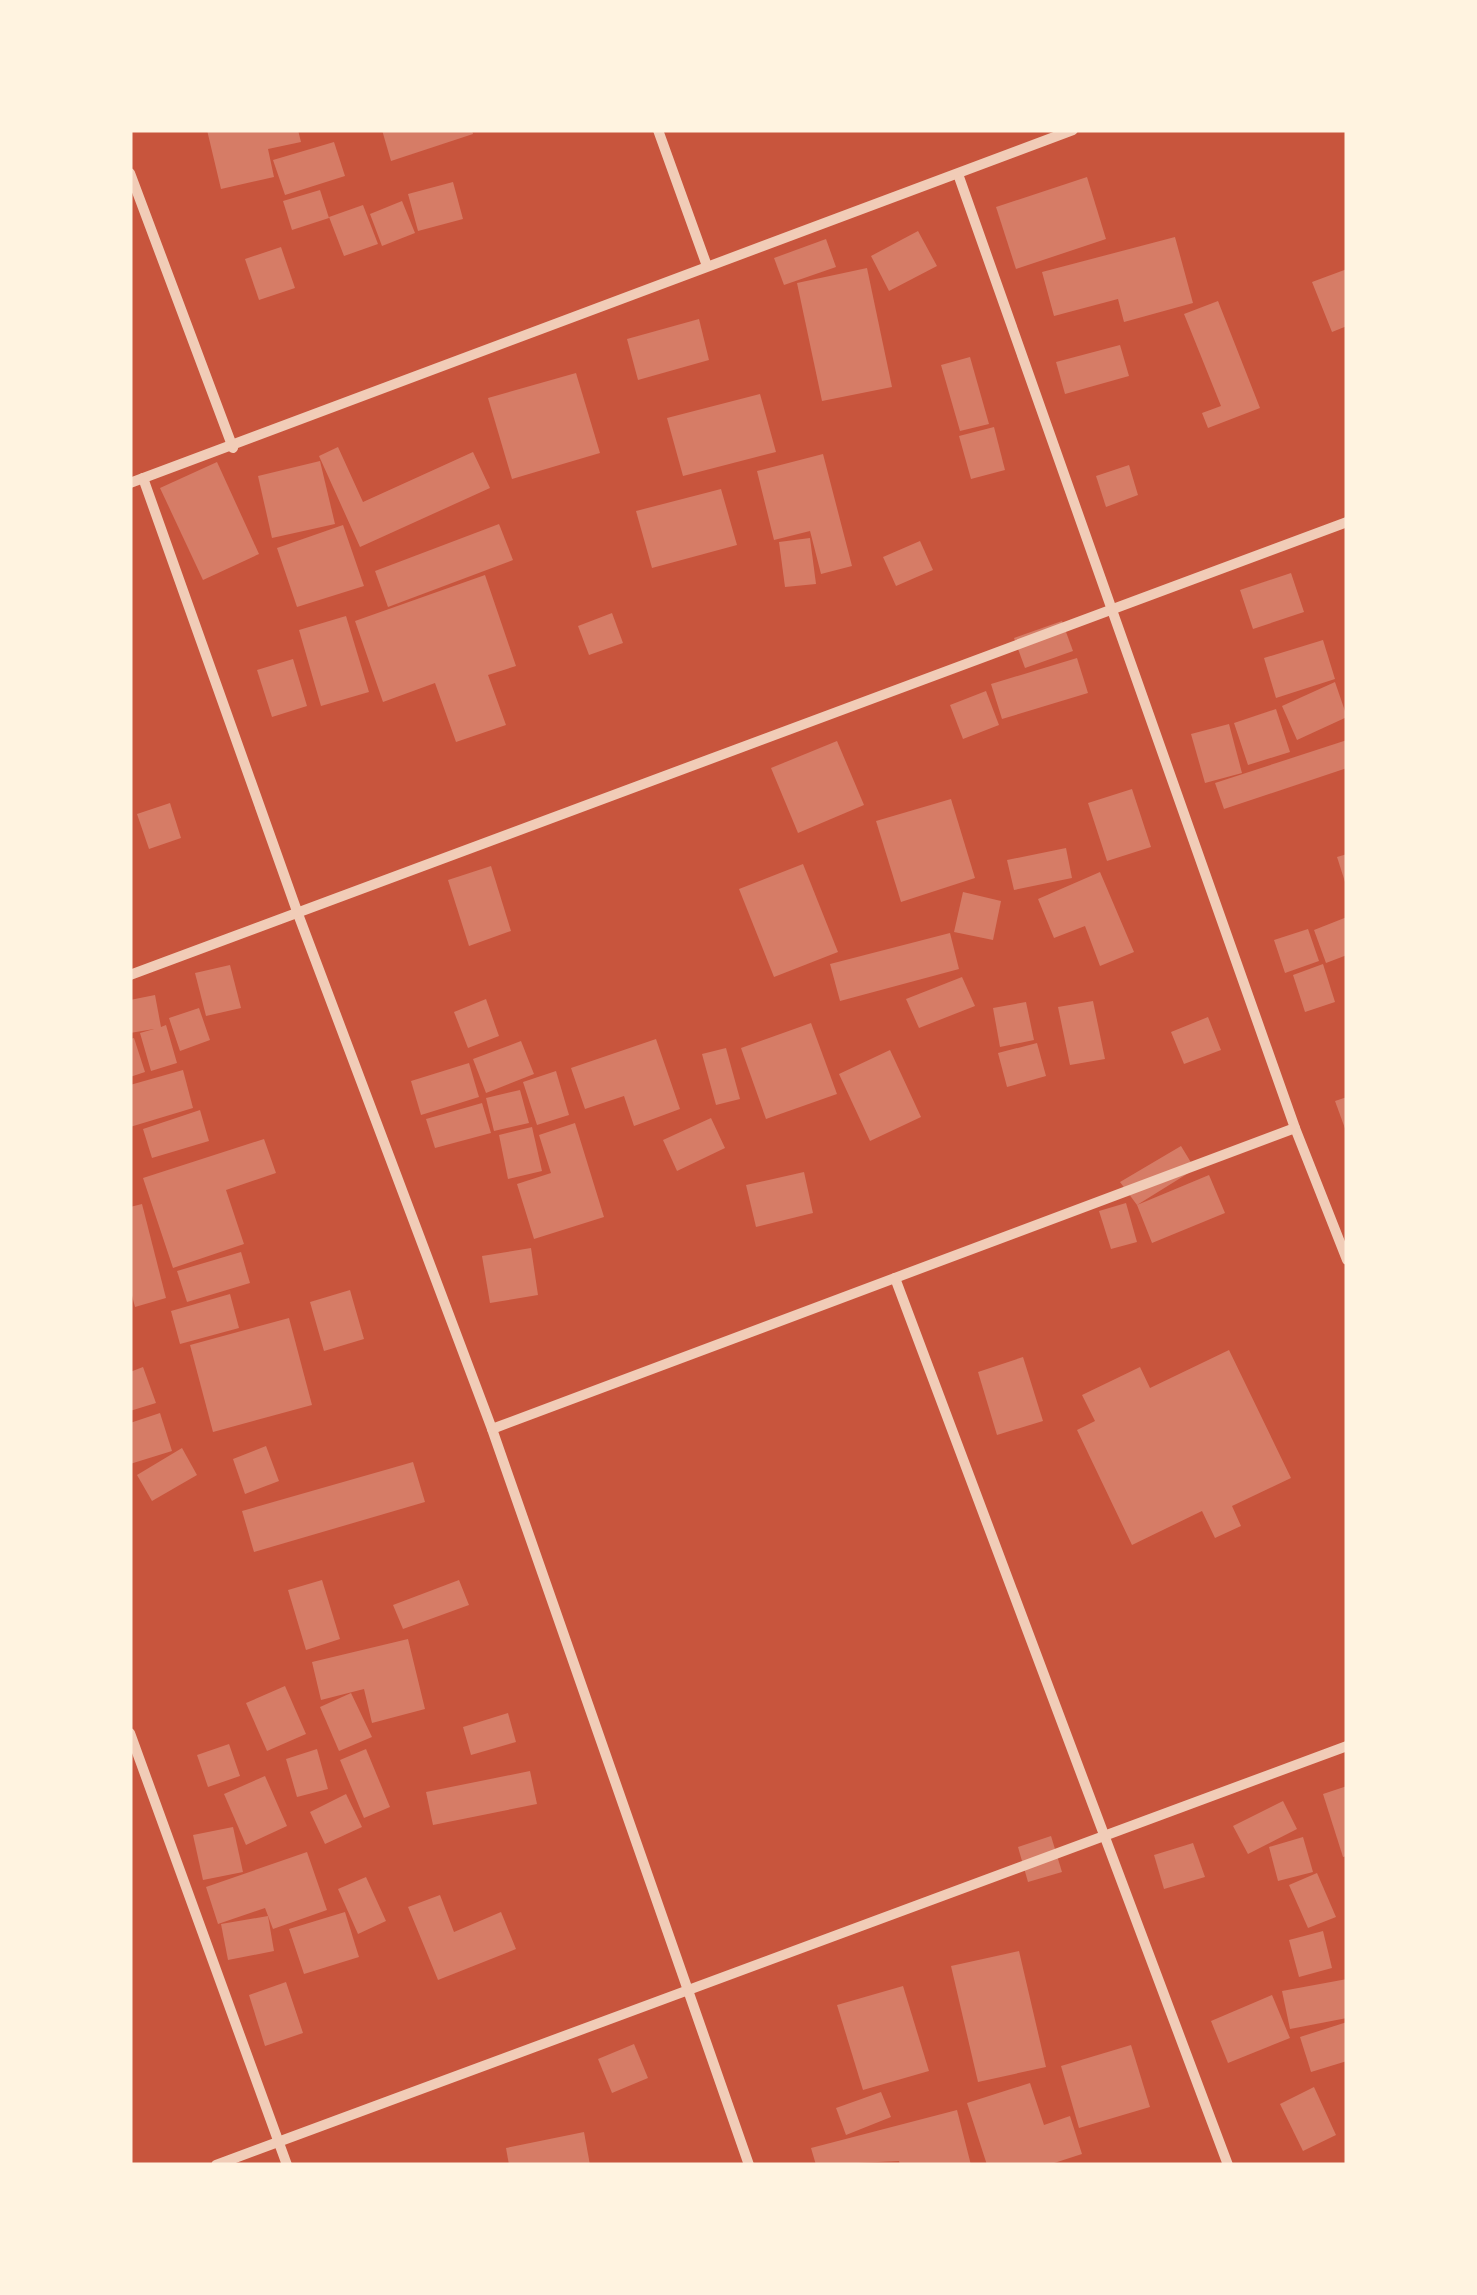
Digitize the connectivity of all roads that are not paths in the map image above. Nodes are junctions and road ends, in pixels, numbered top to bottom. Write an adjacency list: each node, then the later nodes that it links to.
1 (658, 130): 5 (street)
2 (1072, 130): 4 (street)
3 (130, 173): 6 (street)
4 (958, 174): 5 (street); 10 (street)
5 (707, 266): 6 (street)
6 (233, 448): 7 (street)
7 (142, 478): 8 (street); 11 (street)
8 (130, 482)
9 (1347, 522): 10 (street)
10 (1112, 613): 11 (street); 13 (street)
11 (298, 914): 12 (street); 16 (street)
12 (130, 975)
13 (1295, 1128): 14 (street); 15 (street)
14 (1347, 1260)
15 (895, 1278): 16 (street); 19 (street)
16 (492, 1430): 20 (street)
17 (130, 1733): 21 (street)
18 (1347, 1746): 19 (street)
19 (1107, 1837): 20 (street); 25 (street)
20 (685, 1990): 21 (street); 24 (street)
21 (278, 2140): 22 (street); 23 (street)
22 (216, 2165)
23 (287, 2165)
24 (749, 2165)
25 (1228, 2165)

